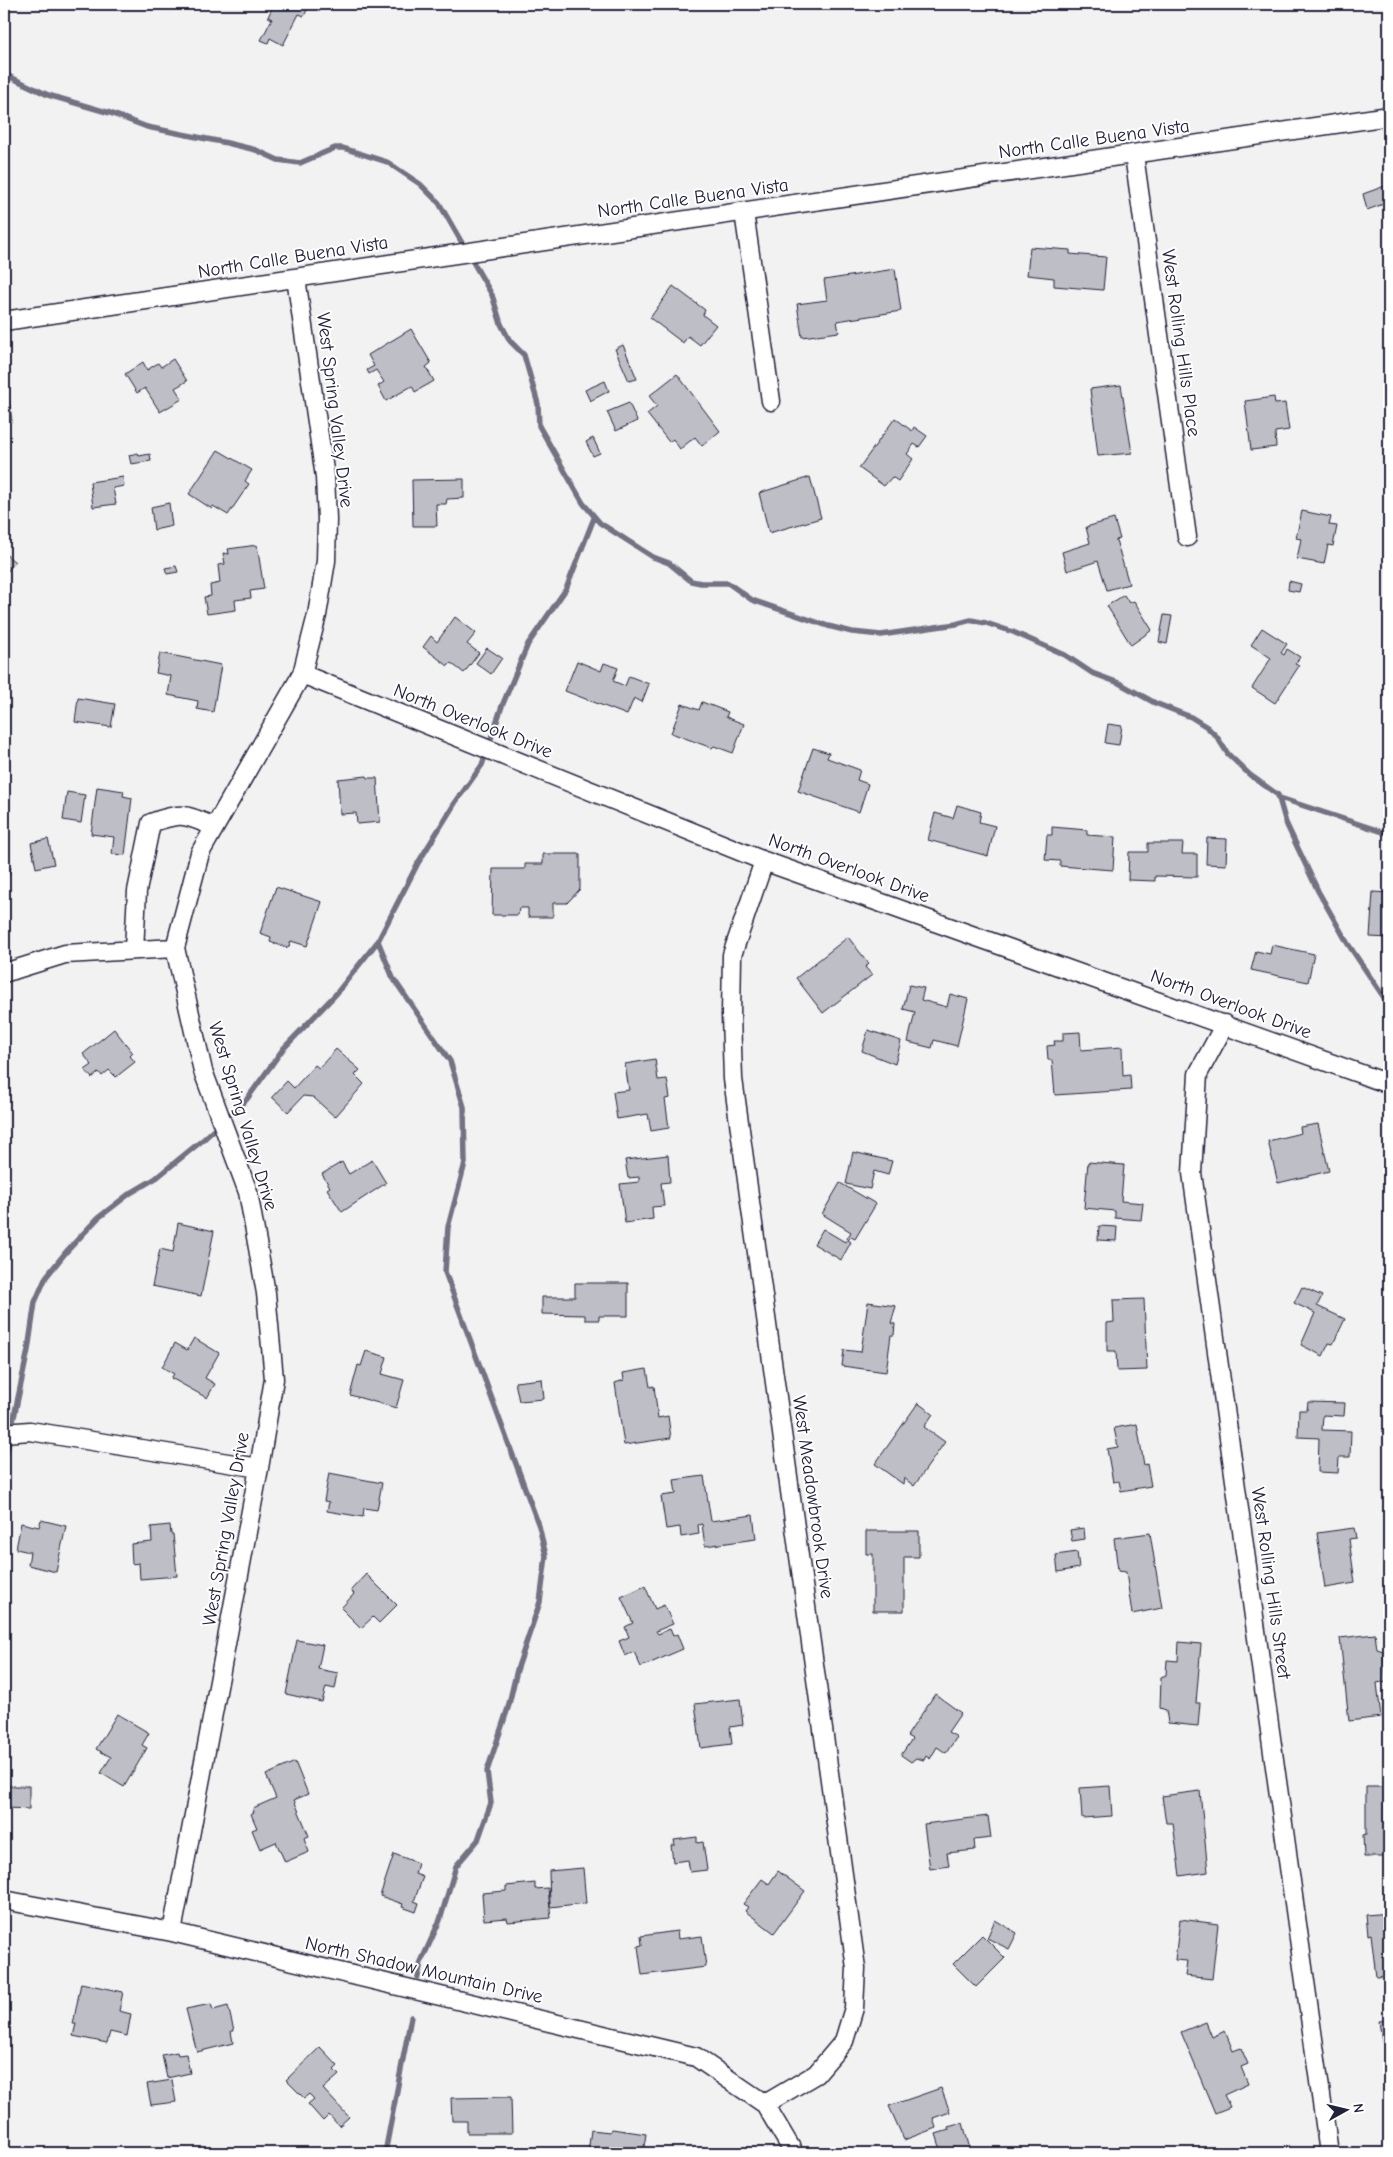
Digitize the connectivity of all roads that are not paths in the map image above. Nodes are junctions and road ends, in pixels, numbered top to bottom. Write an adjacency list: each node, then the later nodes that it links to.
1 (1389, 116): 2 (street, North Calle Buena Vista)
2 (1134, 154): 3 (street, North Calle Buena Vista); 7 (street, West Rolling Hills Place)
3 (744, 212): 4 (street, North Calle Buena Vista); 6 (street)
4 (296, 278): 5 (street, North Calle Buena Vista); 8 (street, West Spring Valley Drive)
5 (4, 321)
6 (771, 402)
7 (1187, 537)
8 (302, 674): 9 (street, West Spring Valley Drive); 10 (street, North Overlook Drive)
9 (215, 827): 11 (street, West Spring Valley Drive); 12 (street)
10 (764, 861): 14 (street, North Overlook Drive); 20 (street, West Meadowbrook Drive)
11 (175, 948): 12 (street); 17 (street, West Spring Valley Drive)
12 (134, 950): 13 (street)
13 (4, 974)
14 (1225, 1024): 15 (street, North Overlook Drive); 22 (street, West Rolling Hills Street)
15 (1389, 1084)
16 (4, 1433): 17 (street)
17 (260, 1468): 19 (street, West Spring Valley Drive)
18 (4, 1900): 19 (street, North Shadow Mountain Drive)
19 (172, 1932): 20 (street, North Shadow Mountain Drive)
20 (765, 2104): 21 (street, North Shadow Mountain Drive)
21 (794, 2153)
22 (1329, 2153)

